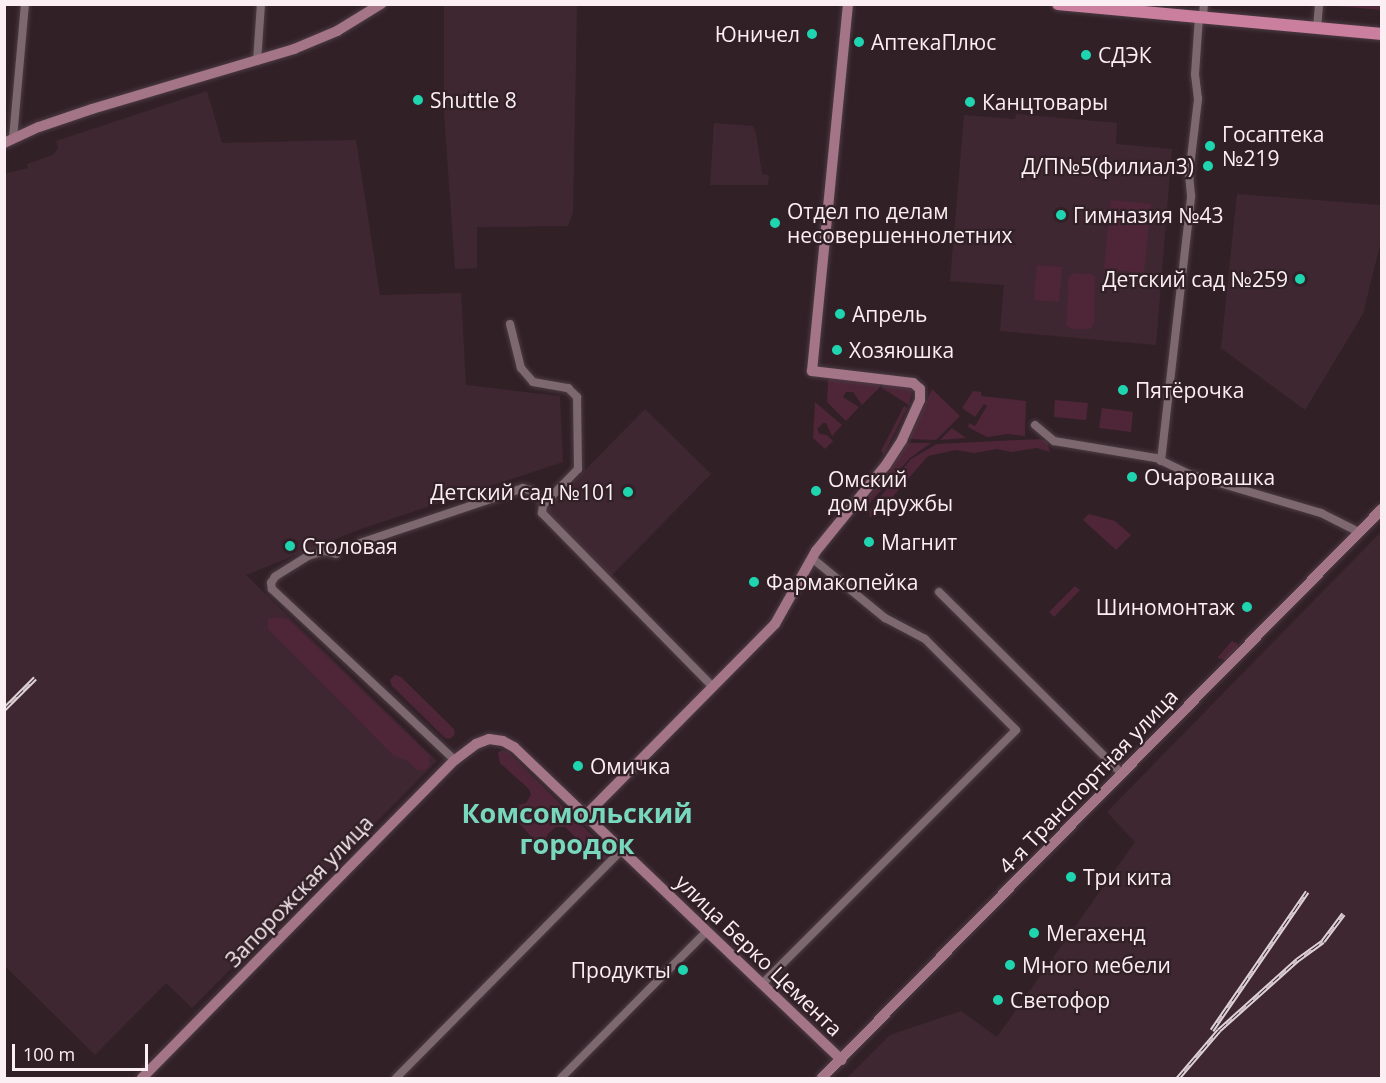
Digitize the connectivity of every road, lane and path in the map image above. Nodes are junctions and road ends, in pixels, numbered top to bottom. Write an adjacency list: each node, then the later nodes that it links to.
1 (25, 4): 12 (street)
2 (261, 4): 11 (street)
3 (381, 4): 11 (main road)
4 (848, 4): 21 (main road)
5 (1058, 4): 7 (main road)
6 (1319, 4): 9 (street)
7 (1077, 5): 8 (main road)
8 (1202, 13): 9 (main road); 15 (street)
9 (1317, 28): 10 (main road)
10 (1382, 34)
11 (257, 61): 12 (main road)
12 (9, 141)
13 (510, 324): 16 (street)
14 (1035, 426): 15 (street)
15 (1161, 461): 18 (street)
16 (546, 502): 19 (street); 23 (street)
17 (1382, 509): 18 (main road, 4-я Транспортная улица)
18 (1359, 532): 26 (main road, 4-я Транспортная улица)
19 (360, 543)
20 (336, 554): 25 (street)
21 (812, 558): 23 (main road); 30 (street)
22 (939, 592): 26 (street)
23 (713, 687): 27 (main road)
24 (489, 739): 25 (main road, Запорожская улица); 27 (main road, улица Берко Цемента)
25 (455, 760): 32 (main road, Запорожская улица)
26 (1122, 774): 31 (main road, 4-я Транспортная улица)
27 (585, 816): 28 (main road, улица Берко Цемента)
28 (622, 850): 29 (main road, улица Берко Цемента); 33 (street)
29 (707, 932): 30 (main road, улица Берко Цемента); 34 (street)
30 (762, 984): 31 (main road, улица Берко Цемента)
31 (841, 1060): 35 (main road, 4-я Транспортная улица)
32 (142, 1078)
33 (396, 1078)
34 (561, 1078)
35 (822, 1078)

